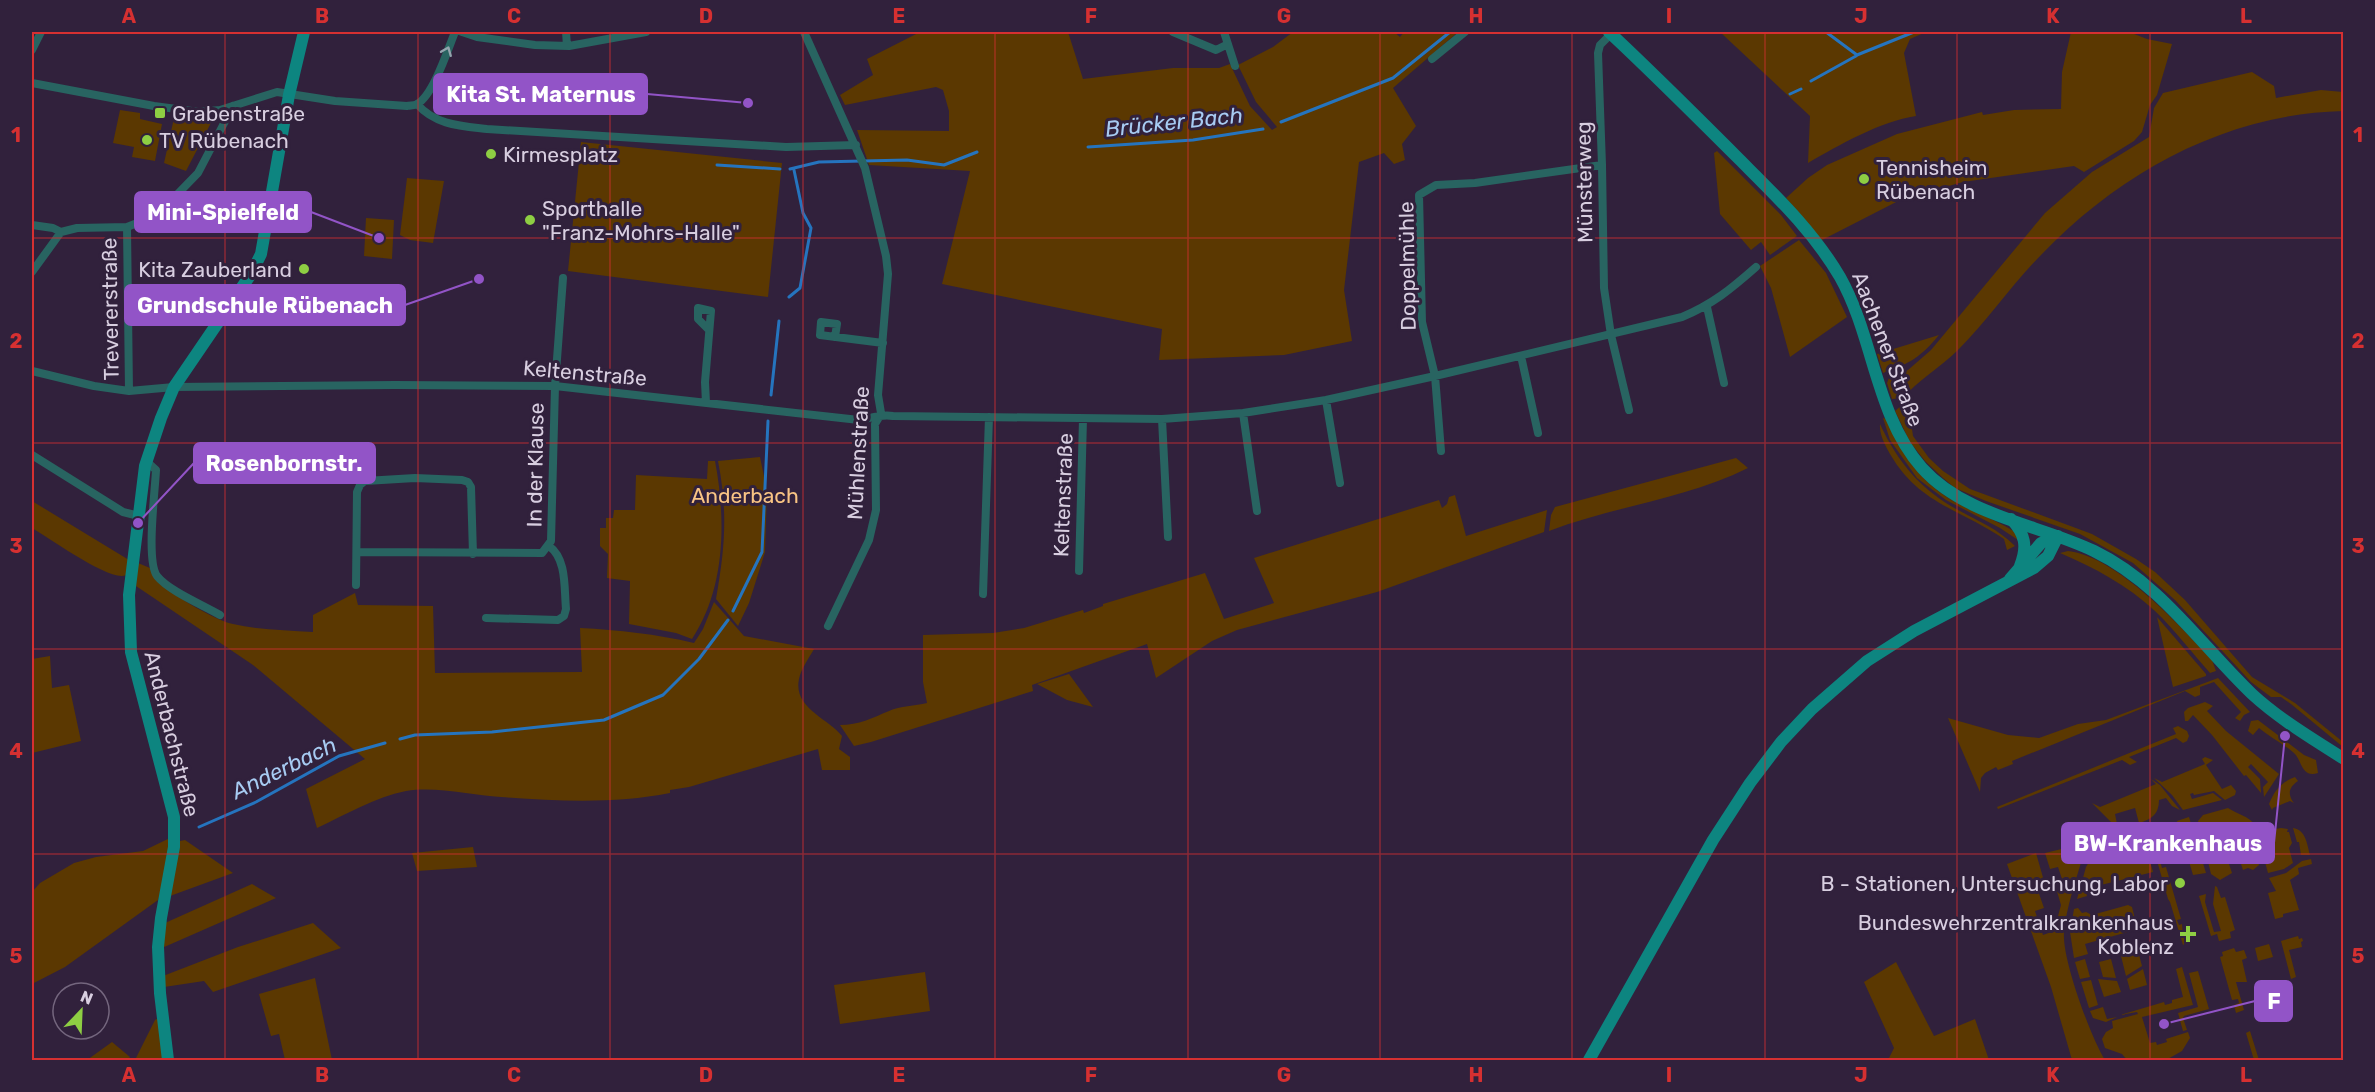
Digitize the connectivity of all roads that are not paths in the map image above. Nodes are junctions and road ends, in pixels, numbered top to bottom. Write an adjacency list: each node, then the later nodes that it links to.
1 (41, 32): 14 (street)
2 (304, 32): 18 (main road, Anderbachstraße)
3 (455, 32): 19 (street, one-way to 3)
4 (462, 32): 13 (street)
5 (566, 32): 13 (street)
6 (646, 32): 13 (street)
7 (804, 32): 21 (street, Mühlenstraße)
8 (1173, 32): 12 (street)
9 (1224, 32): 12 (street)
10 (1465, 32): 15 (street)
11 (1610, 32): 22 (street, Münsterweg); 56 (main road, Aachener Straße)
12 (1228, 44): 16 (street)
13 (567, 46)
14 (32, 47)
15 (1432, 59)
16 (1235, 66)
17 (32, 83): 20 (street)
18 (289, 95): 19 (street); 20 (street); 39 (main road, Anderbachstraße)
19 (417, 104): 21 (street)
20 (232, 106): 24 (street)
21 (858, 149): 33 (street, Mühlenstraße)
22 (1602, 165): 31 (street, Münsterweg); 36 (street, Doppelmühle)
23 (32, 225): 25 (street)
24 (127, 227): 25 (street); 40 (street, Trevererstraße)
25 (61, 232): 27 (street)
26 (1756, 267): 29 (street, Keltenstraße)
27 (32, 272)
28 (563, 278): 38 (street, In der Klause)
29 (1707, 307): 31 (street, Keltenstraße); 37 (street)
30 (710, 330): 42 (street)
31 (1611, 334): 34 (street, Keltenstraße); 43 (street)
32 (835, 337): 33 (street)
33 (883, 343): 44 (street, Mühlenstraße)
34 (1521, 356): 36 (street, Keltenstraße); 49 (street)
35 (32, 371): 40 (street, Keltenstraße)
36 (1435, 376): 41 (street, Keltenstraße); 50 (street)
37 (1724, 382)
38 (555, 386): 39 (street, Keltenstraße); 42 (street, Keltenstraße); 59 (street, In der Klause)
39 (174, 387): 40 (street, Keltenstraße); 52 (main road, Anderbachstraße)
40 (129, 391)
41 (1326, 400): 45 (street, Keltenstraße); 53 (street)
42 (706, 403): 44 (street, Keltenstraße)
43 (1629, 410)
44 (881, 413): 46 (street, Keltenstraße); 69 (street, Mühlenstraße)
45 (1243, 413): 48 (street, Keltenstraße); 54 (street)
46 (989, 417): 47 (street, Keltenstraße); 66 (street)
47 (1083, 419): 48 (street, Keltenstraße); 63 (street, Keltenstraße)
48 (1162, 419): 58 (street)
49 (1538, 433)
50 (1441, 451)
51 (32, 455): 55 (street)
52 (146, 461): 55 (main road, Anderbachstraße); 67 (street)
53 (1340, 483)
54 (1257, 512)
55 (139, 516): 71 (main road, Anderbachstraße)
56 (2010, 519): 57 (main road, Aachener Straße); 62 (main road)
57 (2058, 536): 62 (main road); 64 (main road); 70 (main road, Aachener Straße)
58 (1168, 537)
59 (549, 546): 61 (street, In der Klause); 68 (street, In der Klause)
60 (357, 552): 61 (street, In der Klause); 61 (street); 65 (street)
61 (473, 554)
62 (2019, 566): 64 (main road)
63 (1079, 571)
64 (2009, 579): 72 (main road)
65 (356, 585)
66 (983, 594)
67 (220, 615)
68 (485, 618)
69 (828, 626)
70 (2341, 758)
71 (168, 1060)
72 (1589, 1060)

